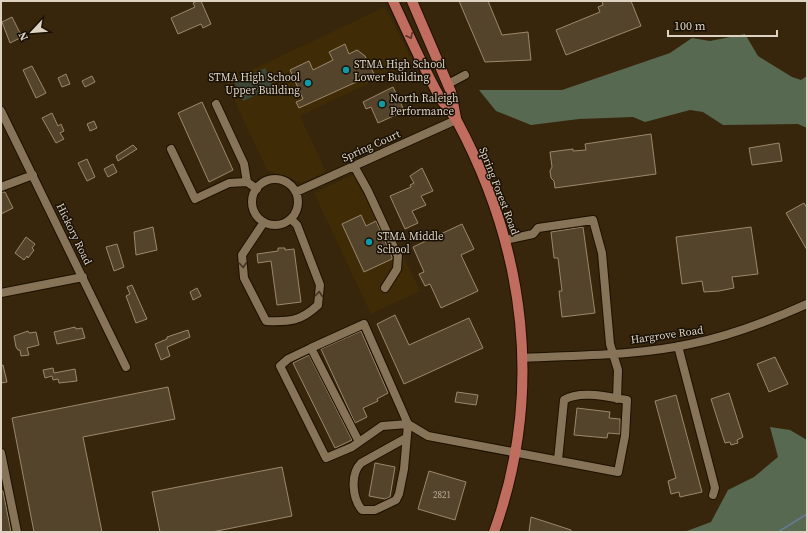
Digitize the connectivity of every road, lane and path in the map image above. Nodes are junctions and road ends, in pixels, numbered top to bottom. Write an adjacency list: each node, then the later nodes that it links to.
1 (393, 1): 7 (main road, Spring Forest Road, one-way to 7)
2 (412, 1): 4 (main road, Spring Forest Road)
3 (465, 75): 4 (street)
4 (448, 84): 7 (main road, Spring Forest Road)
5 (216, 104): 11 (street)
6 (1, 110): 10 (street, Hickory Road)
7 (456, 120): 9 (street, Spring Court); 17 (main road, Spring Forest Road)
8 (171, 148): 11 (street)
9 (354, 166): 14 (street, Spring Court); 19 (street)
10 (33, 175): 12 (street); 18 (street, Hickory Road)
11 (247, 182): 13 (street)
12 (1, 186)
13 (257, 189): 14 (street); 15 (street)
14 (296, 192): 16 (street)
15 (264, 222): 16 (street); 16 (street, one-way to 16)
16 (294, 222)
17 (506, 240): 24 (street); 25 (main road, Spring Forest Road)
18 (83, 277): 20 (street); 26 (street, Hickory Road)
19 (385, 288)
20 (1, 293)
21 (807, 304): 22 (street, Hargrove Road)
22 (678, 346): 24 (street, Hargrove Road); 34 (street)
23 (311, 348): 28 (street); 30 (street); 30 (street)
24 (612, 352): 25 (street, Hargrove Road); 27 (street)
25 (523, 358): 31 (main road, Spring Forest Road)
26 (126, 367)
27 (617, 399): 33 (street); 33 (street)
28 (408, 424): 29 (street); 30 (street); 31 (street)
29 (406, 438): 29 (street)
30 (359, 442)
31 (516, 452): 33 (street); 36 (main road, Spring Forest Road)
32 (1, 454): 35 (street)
33 (558, 460)
34 (714, 495)
35 (17, 532)
36 (494, 532)

